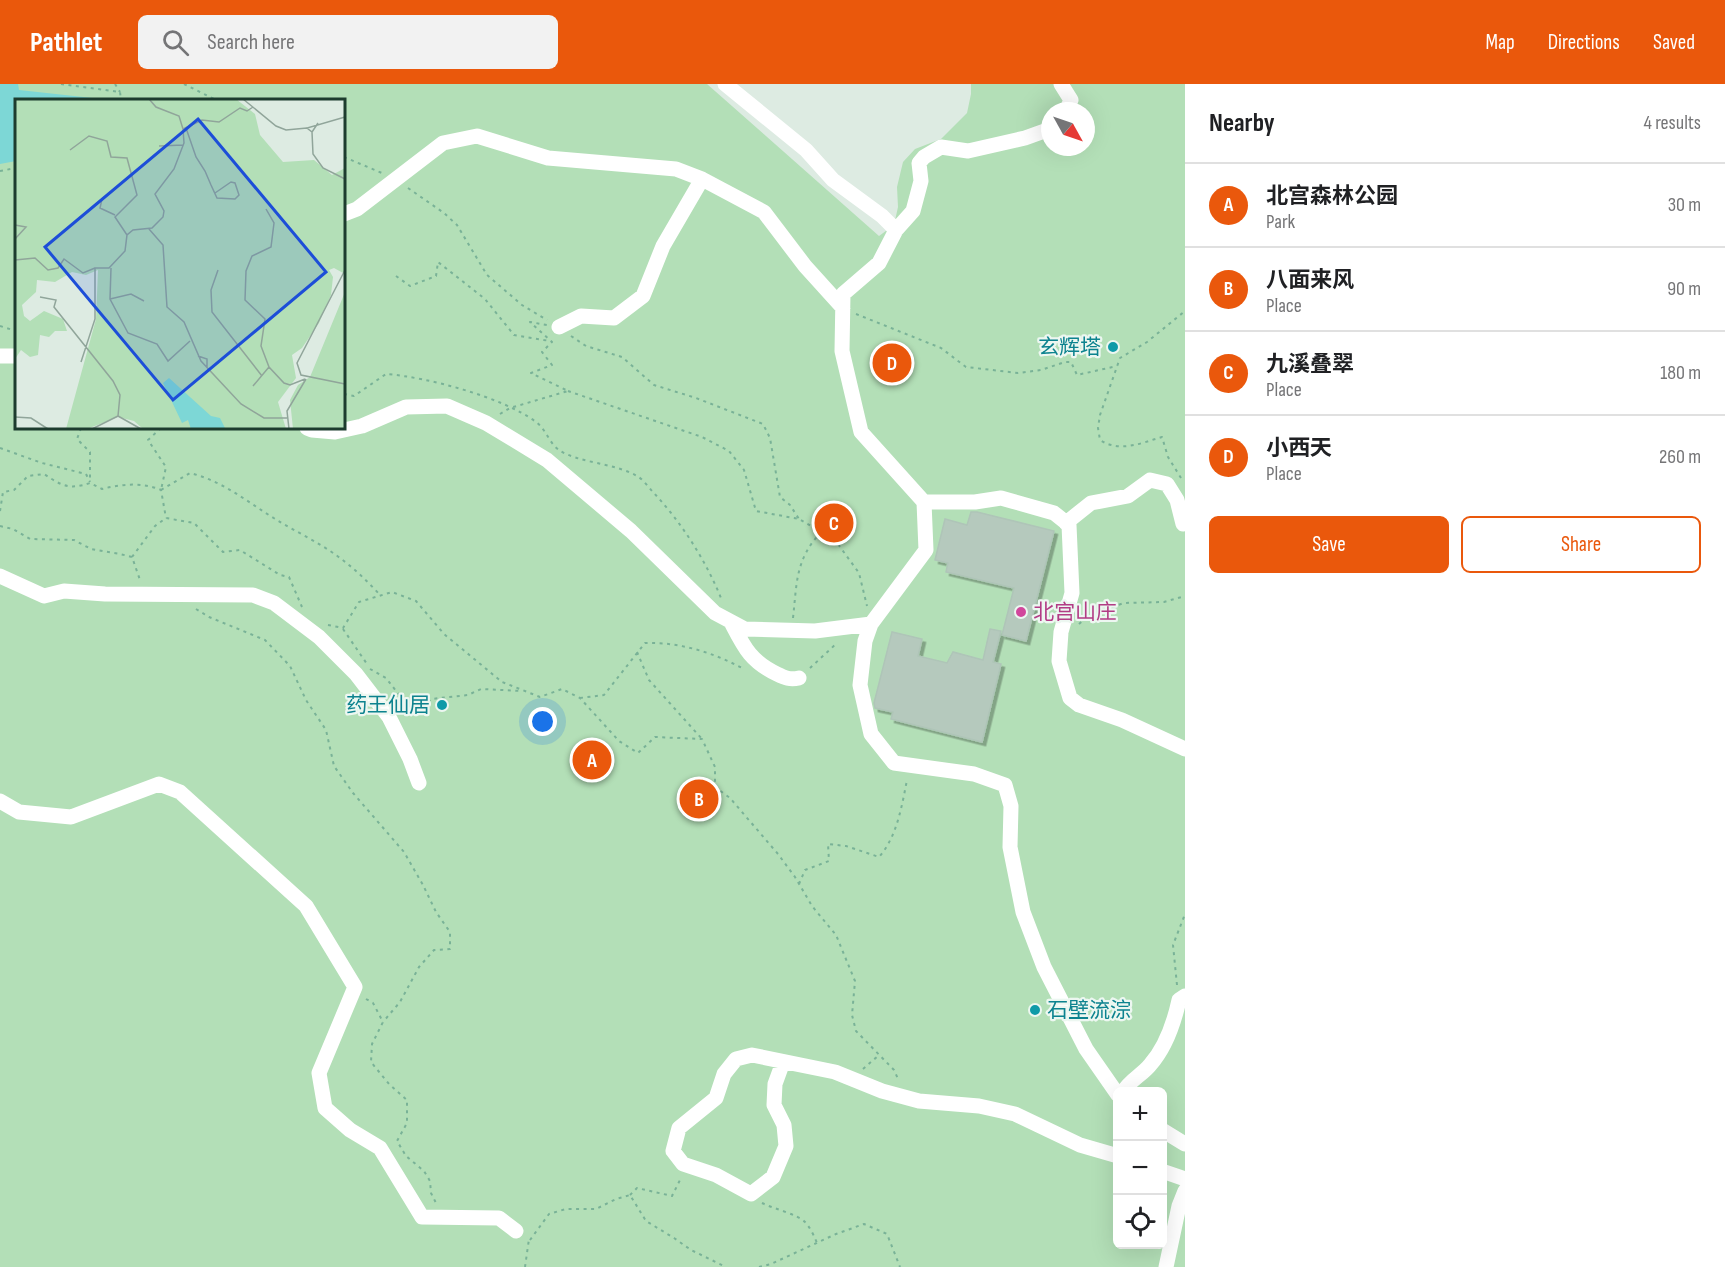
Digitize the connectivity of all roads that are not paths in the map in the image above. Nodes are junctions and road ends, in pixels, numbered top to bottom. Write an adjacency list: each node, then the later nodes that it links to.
1 (725, 84): 7 (street)
2 (1061, 84): 3 (street)
3 (1070, 102)
4 (1041, 132): 7 (street)
5 (702, 179): 6 (street); 8 (street); 9 (street)
6 (345, 214)
7 (896, 230): 8 (street)
8 (843, 308): 11 (street)
9 (559, 327)
10 (310, 429): 15 (street)
11 (924, 502): 12 (street); 16 (street)
12 (1066, 524): 13 (street); 18 (street)
13 (1184, 524)
14 (0, 576): 19 (street)
15 (731, 622): 16 (street); 17 (street)
16 (863, 625): 24 (street)
17 (799, 678)
18 (1185, 749)
19 (419, 783)
20 (0, 801): 31 (street)
21 (1182, 998): 23 (street)
22 (783, 1062): 22 (street); 27 (street)
23 (1126, 1087)
24 (1113, 1088)
25 (1167, 1133): 26 (street)
26 (1185, 1144)
27 (1113, 1154)
28 (1167, 1173): 29 (street)
29 (1185, 1179)
30 (1185, 1191): 32 (street)
31 (516, 1231)
32 (1166, 1267)

